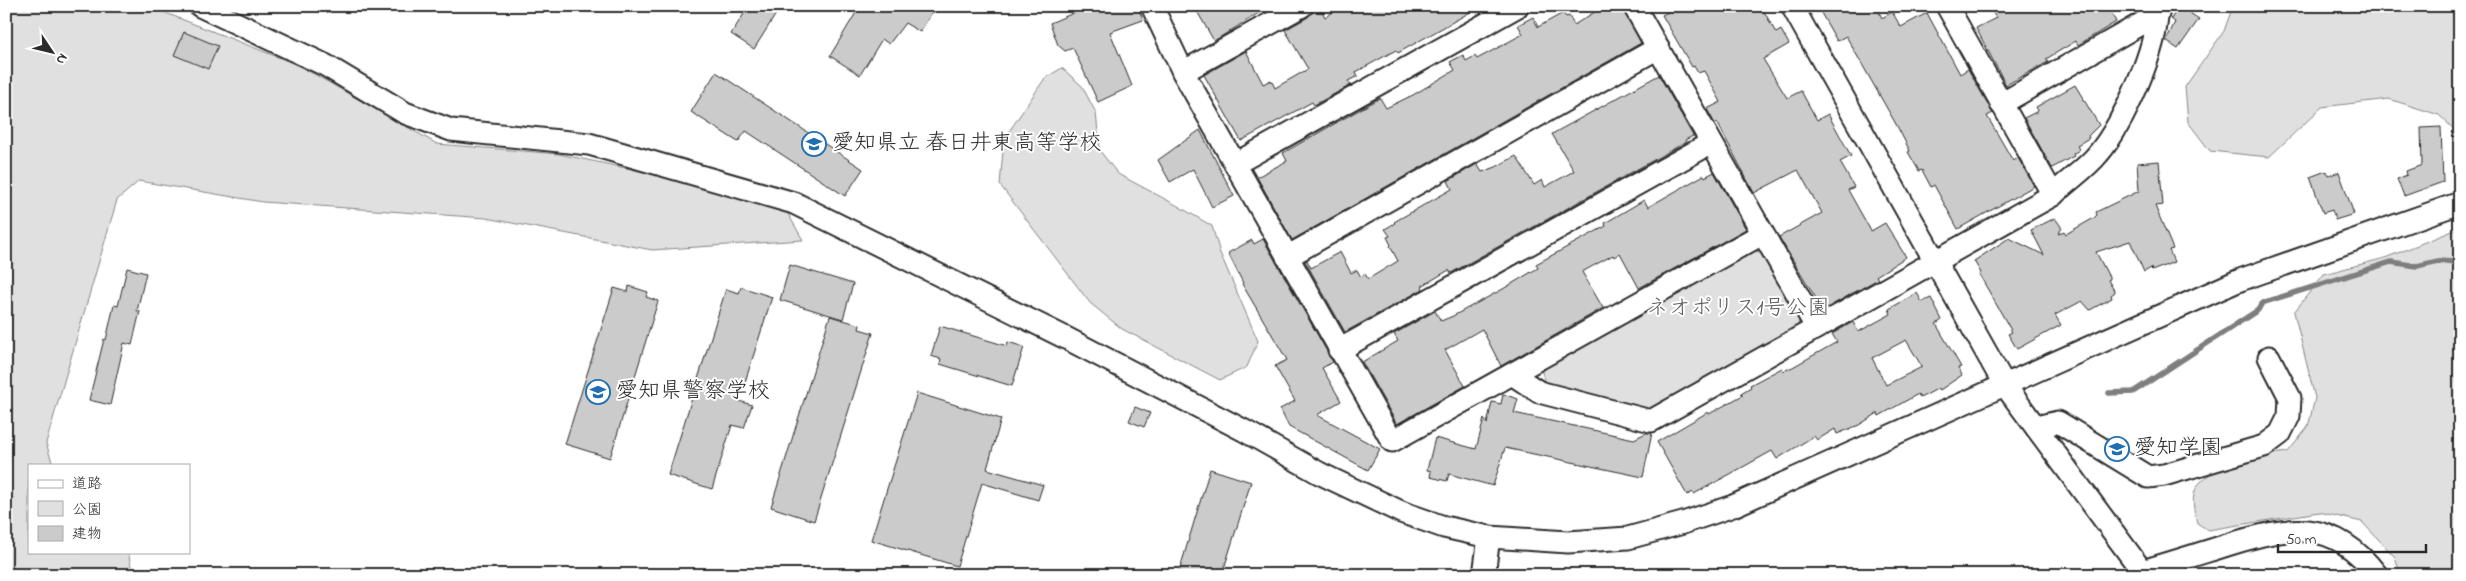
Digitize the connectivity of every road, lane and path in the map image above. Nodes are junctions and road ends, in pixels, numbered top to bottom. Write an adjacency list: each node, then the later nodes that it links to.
1 (200, 6): 25 (street)
2 (1152, 6): 10 (street)
3 (1302, 6): 10 (street)
4 (1518, 6): 13 (street)
5 (1634, 6): 9 (street)
6 (1792, 6): 18 (street)
7 (1950, 8): 11 (street)
8 (2157, 10): 11 (street); 14 (street)
9 (1658, 48): 12 (street); 17 (street)
10 (1183, 72): 13 (street)
11 (2001, 104): 14 (street)
12 (1711, 143): 16 (street); 20 (street)
13 (1235, 164): 17 (street)
14 (2053, 195): 18 (street)
15 (2460, 203): 23 (street)
16 (1762, 234): 19 (street); 22 (street)
17 (1287, 257): 20 (street)
18 (1935, 260): 19 (street); 23 (street)
19 (1816, 327): 22 (street)
20 (1339, 350): 22 (street)
21 (2269, 356): 24 (street)
22 (1512, 374)
23 (2004, 384): 24 (street); 25 (street)
24 (2036, 428): 26 (street)
25 (1489, 537): 27 (street)
26 (2142, 573): 28 (street)
27 (1484, 575)
28 (2377, 575)

